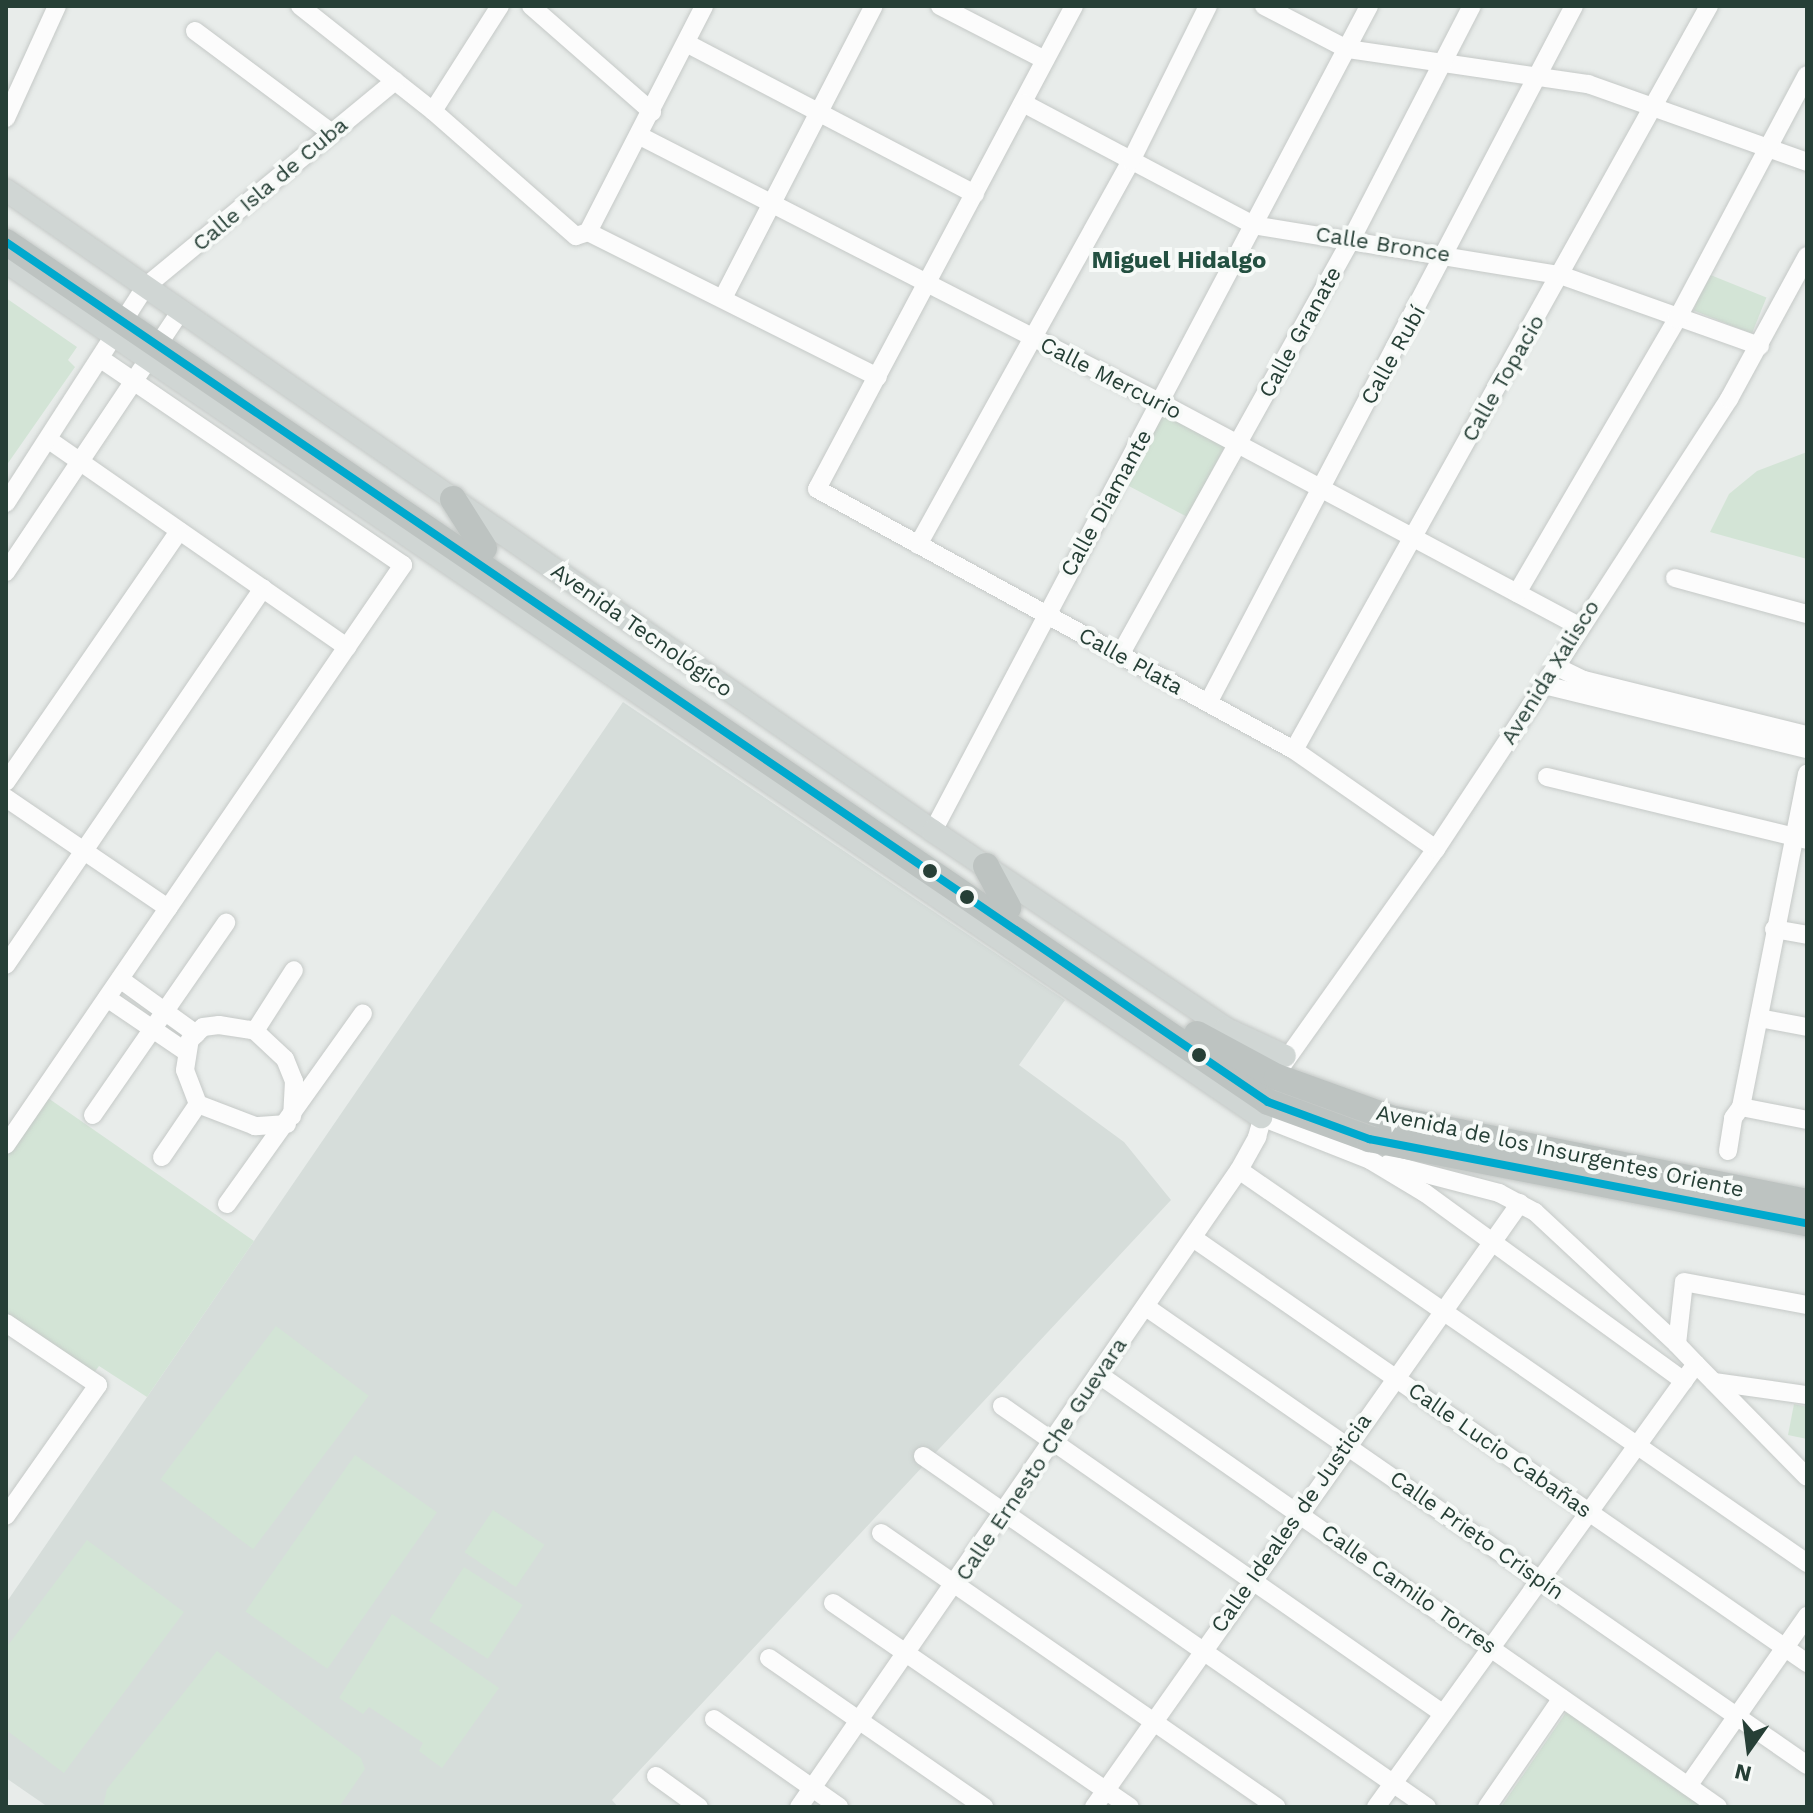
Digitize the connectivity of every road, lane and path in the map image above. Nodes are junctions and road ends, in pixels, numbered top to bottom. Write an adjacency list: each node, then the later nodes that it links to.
1 (57, 6): 28 (street)
2 (301, 6): 22 (street)
3 (500, 6): 25 (street)
4 (531, 6): 26 (street)
5 (704, 6): 16 (street)
6 (874, 6): 27 (street)
7 (940, 6): 18 (street)
8 (1074, 6): 18 (street)
9 (1208, 6): 32 (street)
10 (1264, 6): 17 (street)
11 (1369, 6): 17 (street, Calle Diamante)
12 (1472, 6): 19 (street, Calle Granate)
13 (1574, 6): 20 (street, Calle Rubí)
14 (1709, 6): 24 (street, Calle Topacio)
15 (195, 31): 29 (street)
16 (686, 43): 26 (street); 27 (street)
17 (1347, 49): 19 (street); 38 (street, Calle Diamante)
18 (1045, 60): 23 (street)
19 (1444, 61): 20 (street); 40 (street, Calle Granate)
20 (1539, 73): 24 (street); 42 (street, Calle Rubí)
21 (1807, 75): 31 (street)
22 (395, 81): 25 (street); 29 (street, Calle Isla de Cuba)
23 (1023, 103): 32 (street, Calle Bronce); 35 (street)
24 (1654, 106): 31 (street); 45 (street, Calle Topacio)
25 (433, 111): 39 (street)
26 (652, 112): 30 (street)
27 (818, 113): 35 (street); 36 (street)
28 (6, 118)
29 (332, 133): 47 (street, Calle Isla de Cuba)
30 (640, 136): 36 (street, Calle Mercurio); 39 (street)
31 (1770, 149): 33 (street); 49 (street)
32 (1131, 161): 38 (street, Calle Bronce); 51 (street)
33 (1807, 162)
34 (6, 190): 47 (main road, Avenida Tecnológico)
35 (975, 194): 46 (street)
36 (771, 203): 46 (street, Calle Mercurio); 48 (street)
37 (6, 223): 50 (highway, Avenida Tecnológico)
38 (1253, 225): 40 (street, Calle Bronce); 57 (street, Calle Diamante)
39 (588, 232): 48 (street)
40 (1352, 238): 42 (street, Calle Bronce); 60 (street, Calle Granate)
41 (6, 242): 50 (highway, Avenida Tecnológico)
42 (1448, 254): 45 (street, Calle Bronce); 63 (street, Calle Rubí)
43 (1807, 256): 53 (street, Avenida Xalisco)
44 (6, 262): 50 (main road, Avenida Tecnológico)
45 (1563, 276): 49 (street, Calle Bronce); 69 (street, Calle Topacio)
46 (927, 283): 51 (street, Calle Mercurio); 55 (street)
47 (145, 287): 50 (street, Calle Isla de Cuba); 52 (main road, Avenida Tecnológico)
48 (724, 296): 55 (street)
49 (1677, 319): 53 (street, Calle Bronce); 75 (street)
50 (122, 322): 52 (highway, Avenida Tecnológico); 54 (street, Calle Isla de Cuba)
51 (1030, 336): 57 (street, Calle Mercurio); 70 (street)
52 (164, 338): 56 (street); 58 (highway, Avenida Tecnológico); 61 (main road, Avenida Tecnológico); 66 (main road, Avenida Tecnológico); 71 (highway, Avenida Tecnológico)
53 (1760, 346): 78 (street, Avenida Xalisco)
54 (101, 359): 56 (street); 59 (street, Calle Isla de Cuba)
55 (878, 377): 70 (street, Calle Plata)
56 (134, 382): 62 (street); 79 (street)
57 (1161, 403): 60 (street, Calle Mercurio); 76 (street, Calle Diamante)
58 (265, 419): 61 (highway); 65 (highway, Avenida Tecnológico)
59 (49, 440): 62 (street); 67 (street, Calle Isla de Cuba)
60 (1238, 444): 63 (street, Calle Mercurio); 80 (street, Calle Granate)
61 (281, 450): 64 (main road, Avenida Tecnológico)
62 (80, 462): 68 (street); 72 (street)
63 (1320, 488): 69 (street, Calle Mercurio); 83 (street, Calle Rubí)
64 (338, 489): 65 (highway); 91 (main road, Avenida Tecnológico)
65 (376, 494): 92 (highway, Avenida Tecnológico)
66 (453, 499): 71 (highway); 93 (main road, Avenida Tecnológico)
67 (6, 503)
68 (179, 531): 74 (street); 89 (street)
69 (1410, 536): 75 (street, Calle Mercurio); 86 (street, Calle Topacio)
70 (918, 545): 76 (street, Calle Plata)
71 (484, 548): 98 (highway, Avenida Tecnológico)
72 (6, 572)
73 (1675, 578): 77 (street)
74 (263, 588): 79 (street); 96 (street)
75 (1517, 593): 78 (street, Calle Mercurio)
76 (1046, 614): 80 (street, Calle Plata); 93 (street, Calle Diamante)
77 (1807, 614)
78 (1578, 626): 81 (street, Avenida Xalisco)
79 (347, 647): 99 (street)
80 (1120, 655): 83 (street, Calle Plata)
81 (1555, 666): 82 (street, Avenida Xalisco); 84 (street)
82 (1544, 685): 85 (street); 95 (street, Avenida Xalisco)
83 (1208, 703): 86 (street, Calle Plata)
84 (1807, 735)
85 (1807, 749)
86 (1294, 750): 95 (street, Calle Plata)
87 (1807, 773): 94 (street)
88 (1547, 777): 94 (street)
89 (6, 782)
90 (6, 798): 96 (street)
91 (804, 809): 92 (highway); 119 (main road, Avenida Tecnológico)
92 (852, 819): 119 (highway, Avenida Tecnológico)
93 (933, 831): 97 (main road, Avenida Tecnológico)
94 (1800, 838): 101 (street)
95 (1436, 849): 115 (street, Avenida Xalisco)
96 (84, 851): 99 (street); 103 (street)
97 (986, 866): 98 (highway); 115 (main road, Avenida Tecnológico)
98 (1008, 907): 115 (highway, Avenida Tecnológico)
99 (168, 908): 105 (street)
100 (226, 923): 107 (street)
101 (1774, 929): 102 (street); 109 (street)
102 (1807, 935)
103 (6, 965)
104 (294, 970): 112 (street)
105 (120, 979): 106 (street); 107 (street)
106 (107, 998): 111 (street); 124 (street)
107 (165, 1011): 111 (street); 113 (street)
108 (363, 1013): 122 (street)
109 (1759, 1018): 110 (street); 118 (street)
110 (1807, 1027)
111 (152, 1029): 114 (street); 120 (street)
112 (255, 1031): 113 (street); 122 (street)
113 (196, 1034): 114 (street)
114 (185, 1051): 117 (street)
115 (1281, 1067): 116 (highway, Avenida Tecnológico); 119 (street, Avenida Xalisco)
116 (1314, 1093): 129 (highway, Avenida de los Insurgentes Oriente)
117 (198, 1104): 122 (street); 126 (street)
118 (1741, 1107): 121 (street); 125 (street)
119 (1264, 1110): 123 (highway, Avenida Tecnológico); 127 (street); 128 (street, Calle Ernesto Che Guevara)
120 (93, 1115)
121 (1807, 1120)
122 (285, 1122): 131 (street)
123 (1312, 1122): 132 (highway, Avenida de los Insurgentes Oriente)
124 (6, 1145)
125 (1728, 1151)
126 (162, 1157)
127 (1370, 1160): 130 (street); 134 (street)
128 (1239, 1170): 133 (street, Calle Ernesto Che Guevara); 137 (street)
129 (1807, 1202)
130 (1520, 1203): 134 (street, Calle Ideales de Justicia); 139 (street)
131 (227, 1204)
132 (1807, 1223)
133 (1193, 1238): 136 (street, Calle Ernesto Che Guevara); 142 (street, Calle Lucio Cabañas)
134 (1493, 1240): 137 (street, Calle Ideales de Justicia); 143 (street)
135 (1807, 1305): 139 (street)
136 (1146, 1307): 141 (street, Calle Ernesto Che Guevara); 148 (street, Calle Prieto Crispín)
137 (1443, 1308): 142 (street, Calle Ideales de Justicia); 149 (street)
138 (9, 1330): 155 (street)
139 (1677, 1344): 140 (street)
140 (1696, 1364): 143 (street); 144 (street)
141 (1098, 1374): 147 (street, Calle Ernesto Che Guevara); 152 (street, Calle Camilo Torres)
142 (1394, 1376): 148 (street, Calle Ideales de Justicia); 154 (street, Calle Lucio Cabañas)
143 (1684, 1381): 149 (street)
144 (1714, 1382): 145 (street); 151 (street)
145 (1807, 1395)
146 (1002, 1406): 147 (street)
147 (1055, 1441): 153 (street, Calle Ernesto Che Guevara); 158 (street)
148 (1348, 1444): 152 (street, Calle Ideales de Justicia); 159 (street, Calle Prieto Crispín)
149 (1639, 1447): 154 (street); 157 (street)
150 (923, 1456): 153 (street)
151 (1807, 1477)
152 (1300, 1512): 158 (street, Calle Ideales de Justicia); 163 (street, Calle Camilo Torres)
153 (1005, 1513): 160 (street, Calle Ernesto Che Guevara); 165 (street)
154 (1591, 1514): 159 (street); 164 (street, Calle Lucio Cabañas)
155 (6, 1516)
156 (881, 1533): 160 (street)
157 (1807, 1563)
158 (1251, 1579): 165 (street, Calle Ideales de Justicia); 170 (street)
159 (1542, 1583): 163 (street); 171 (street, Calle Prieto Crispín)
160 (956, 1585): 166 (street, Calle Ernesto Che Guevara); 174 (street)
161 (833, 1603): 166 (street)
162 (1807, 1616): 164 (street)
163 (1492, 1647): 169 (street, Calle Camilo Torres); 170 (street)
164 (1784, 1648): 168 (street, Calle Lucio Cabañas); 171 (street)
165 (1203, 1650): 174 (street, Calle Ideales de Justicia); 177 (street)
166 (908, 1653): 173 (street, Calle Ernesto Che Guevara); 180 (street)
167 (769, 1658): 173 (street)
168 (1807, 1663)
169 (1562, 1698): 178 (street, Calle Camilo Torres); 190 (street)
170 (1442, 1713): 177 (street)
171 (1738, 1718): 175 (street, Calle Prieto Crispín); 178 (street)
172 (714, 1719): 179 (street)
173 (859, 1721): 179 (street, Calle Ernesto Che Guevara); 184 (street)
174 (1154, 1721): 180 (street, Calle Ideales de Justicia); 187 (street)
175 (1807, 1765)
176 (656, 1776): 181 (street)
177 (1393, 1782): 188 (street); 189 (street)
178 (1688, 1786): 191 (street, Calle Camilo Torres)
179 (812, 1788): 182 (street, Calle Ernesto Che Guevara); 183 (street)
180 (1106, 1790): 185 (street, Calle Ideales de Justicia); 186 (street)
181 (699, 1807)
182 (799, 1807)
183 (839, 1807)
184 (984, 1807)
185 (1094, 1807)
186 (1130, 1807)
187 (1276, 1807)
188 (1376, 1807)
189 (1427, 1807)
190 (1487, 1807)
191 (1718, 1807)

